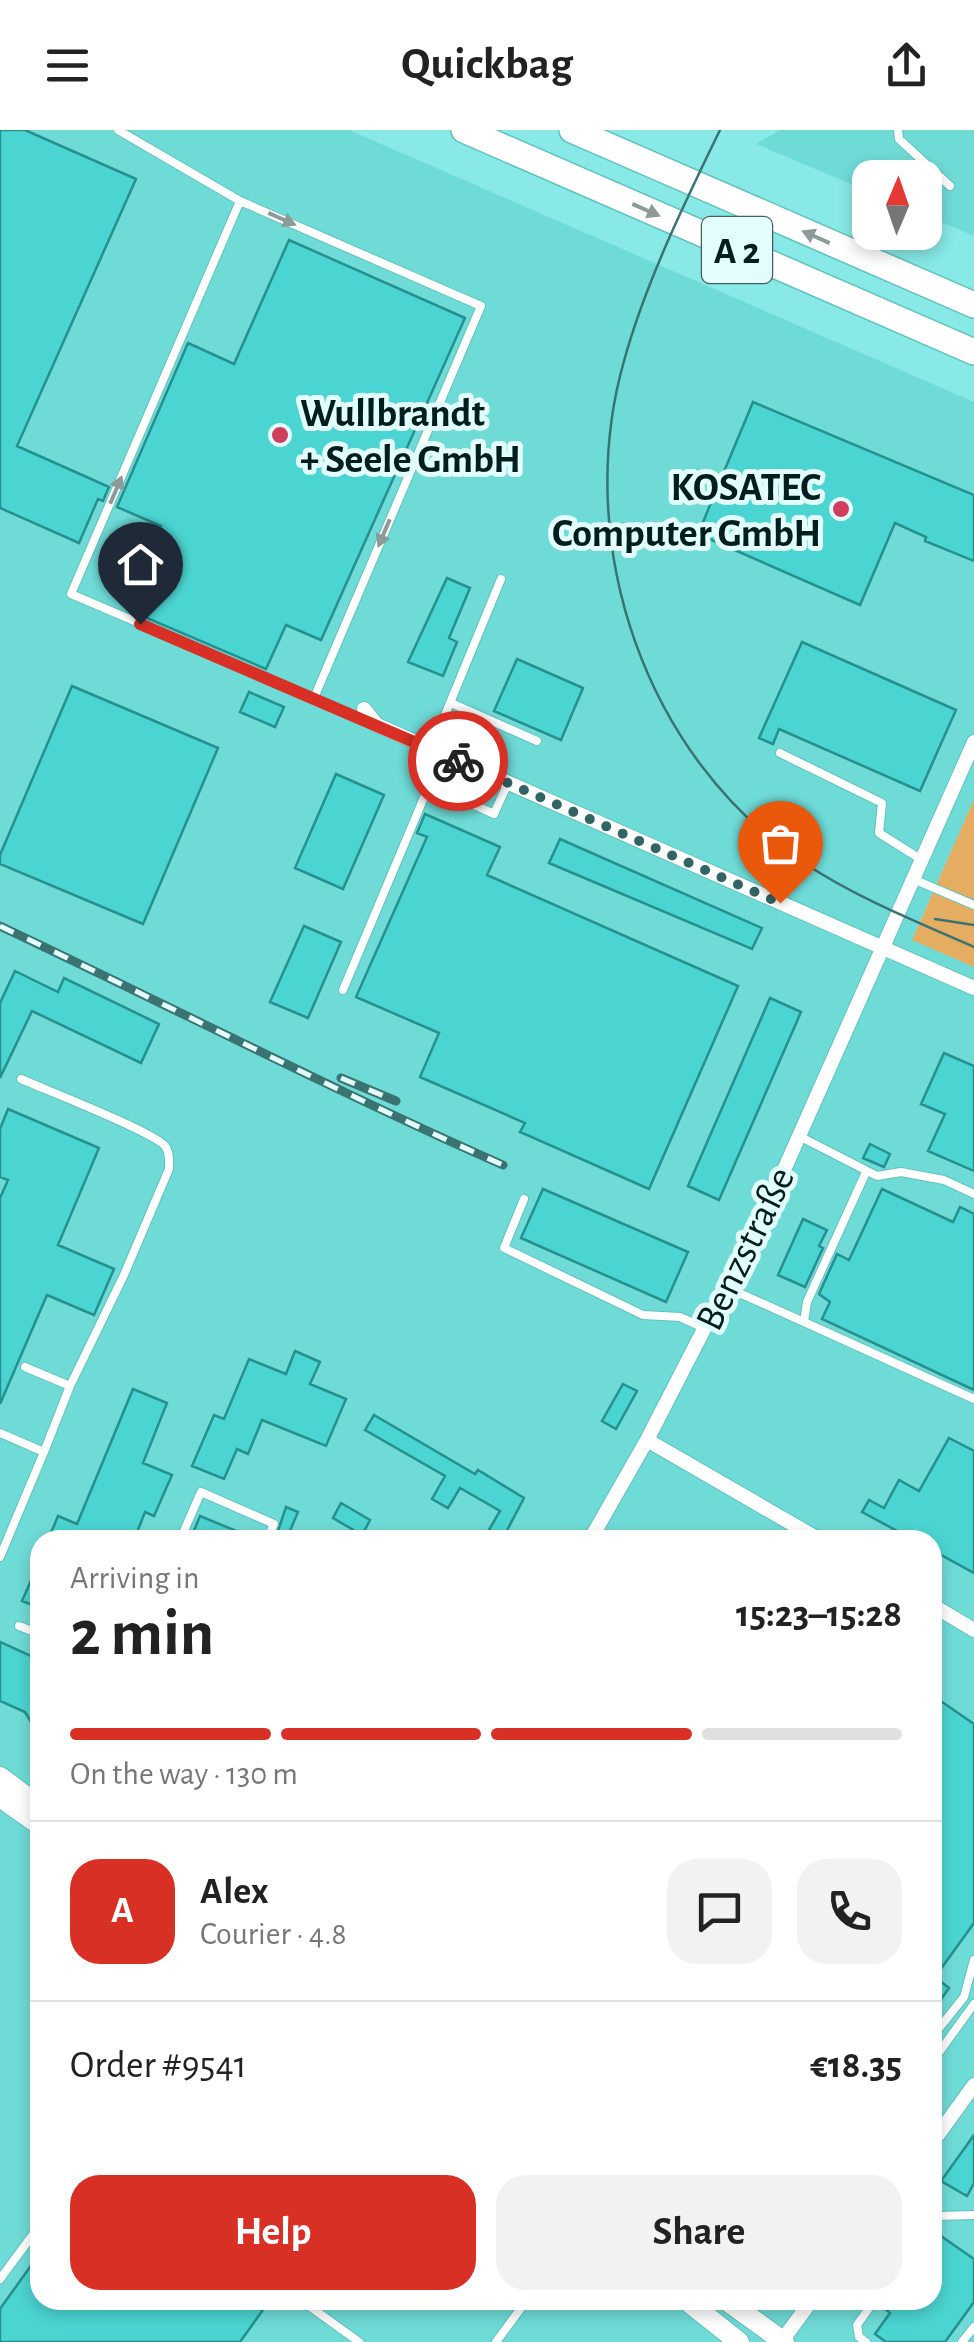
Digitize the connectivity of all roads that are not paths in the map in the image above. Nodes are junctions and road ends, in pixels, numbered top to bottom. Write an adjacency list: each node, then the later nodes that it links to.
1 (118, 130): 6 (lane)
2 (464, 130): 8 (highway, A 2, one-way to 8)
3 (572, 130): 7 (highway, A 2, one-way to 3)
4 (898, 130): 5 (lane)
5 (950, 186)
6 (240, 200): 10 (lane, one-way to 10); 10 (lane, one-way to 6)
7 (974, 306)
8 (974, 352)
9 (500, 580): 11 (lane)
10 (314, 698): 13 (lane)
11 (450, 703): 14 (lane); 16 (lane)
12 (364, 709): 13 (street)
13 (377, 725): 16 (street)
14 (537, 741)
15 (974, 742): 21 (street, Benzstraße)
16 (432, 749): 18 (street)
17 (780, 753): 21 (lane)
18 (447, 756): 19 (street); 20 (lane)
19 (508, 783): 20 (lane); 24 (street)
20 (433, 786): 26 (lane)
21 (922, 860): 22 (street, Benzstraße)
22 (914, 878): 23 (lane); 24 (street, Benzstraße)
23 (974, 905)
24 (882, 948): 25 (street); 28 (street, Benzstraße)
25 (974, 988)
26 (342, 990)
27 (21, 1078): 36 (lane)
28 (799, 1136): 29 (lane); 32 (street, Benzstraße)
29 (866, 1172): 30 (lane); 33 (lane)
30 (974, 1194)
31 (524, 1199): 34 (lane)
32 (726, 1287): 33 (lane); 34 (street, Benzstraße)
33 (804, 1322): 37 (lane)
34 (704, 1328): 39 (street, Benzstraße)
35 (25, 1367): 36 (lane)
36 (70, 1386): 40 (lane)
37 (974, 1399)
38 (0, 1433): 40 (lane)
39 (647, 1440): 43 (street, Benzstraße); 44 (street)
40 (44, 1452): 45 (lane)
41 (184, 1530): 42 (lane)
42 (271, 1530)
43 (596, 1530)
44 (803, 1530)
45 (0, 1557)
46 (942, 1612): 49 (street)
47 (19, 1626): 48 (lane)
48 (30, 1630)
49 (974, 1630)
50 (0, 1778): 51 (main road)
51 (30, 1796)
52 (0, 1797): 53 (main road)
53 (30, 1819)
54 (974, 1960): 56 (lane)
55 (974, 2004): 57 (lane)
56 (942, 2024)
57 (942, 2048)
58 (974, 2085): 59 (street)
59 (942, 2129)
60 (942, 2216): 61 (lane)
61 (974, 2216)
62 (30, 2238): 63 (lane)
63 (0, 2279)
64 (314, 2310): 71 (lane)
65 (520, 2310): 72 (lane)
66 (699, 2310): 73 (main road)
67 (739, 2310): 74 (main road)
68 (805, 2310): 74 (street)
69 (868, 2310): 75 (lane)
70 (974, 2327): 76 (lane)
71 (359, 2342)
72 (496, 2342)
73 (739, 2342)
74 (782, 2342)
75 (866, 2342)
76 (962, 2342)

